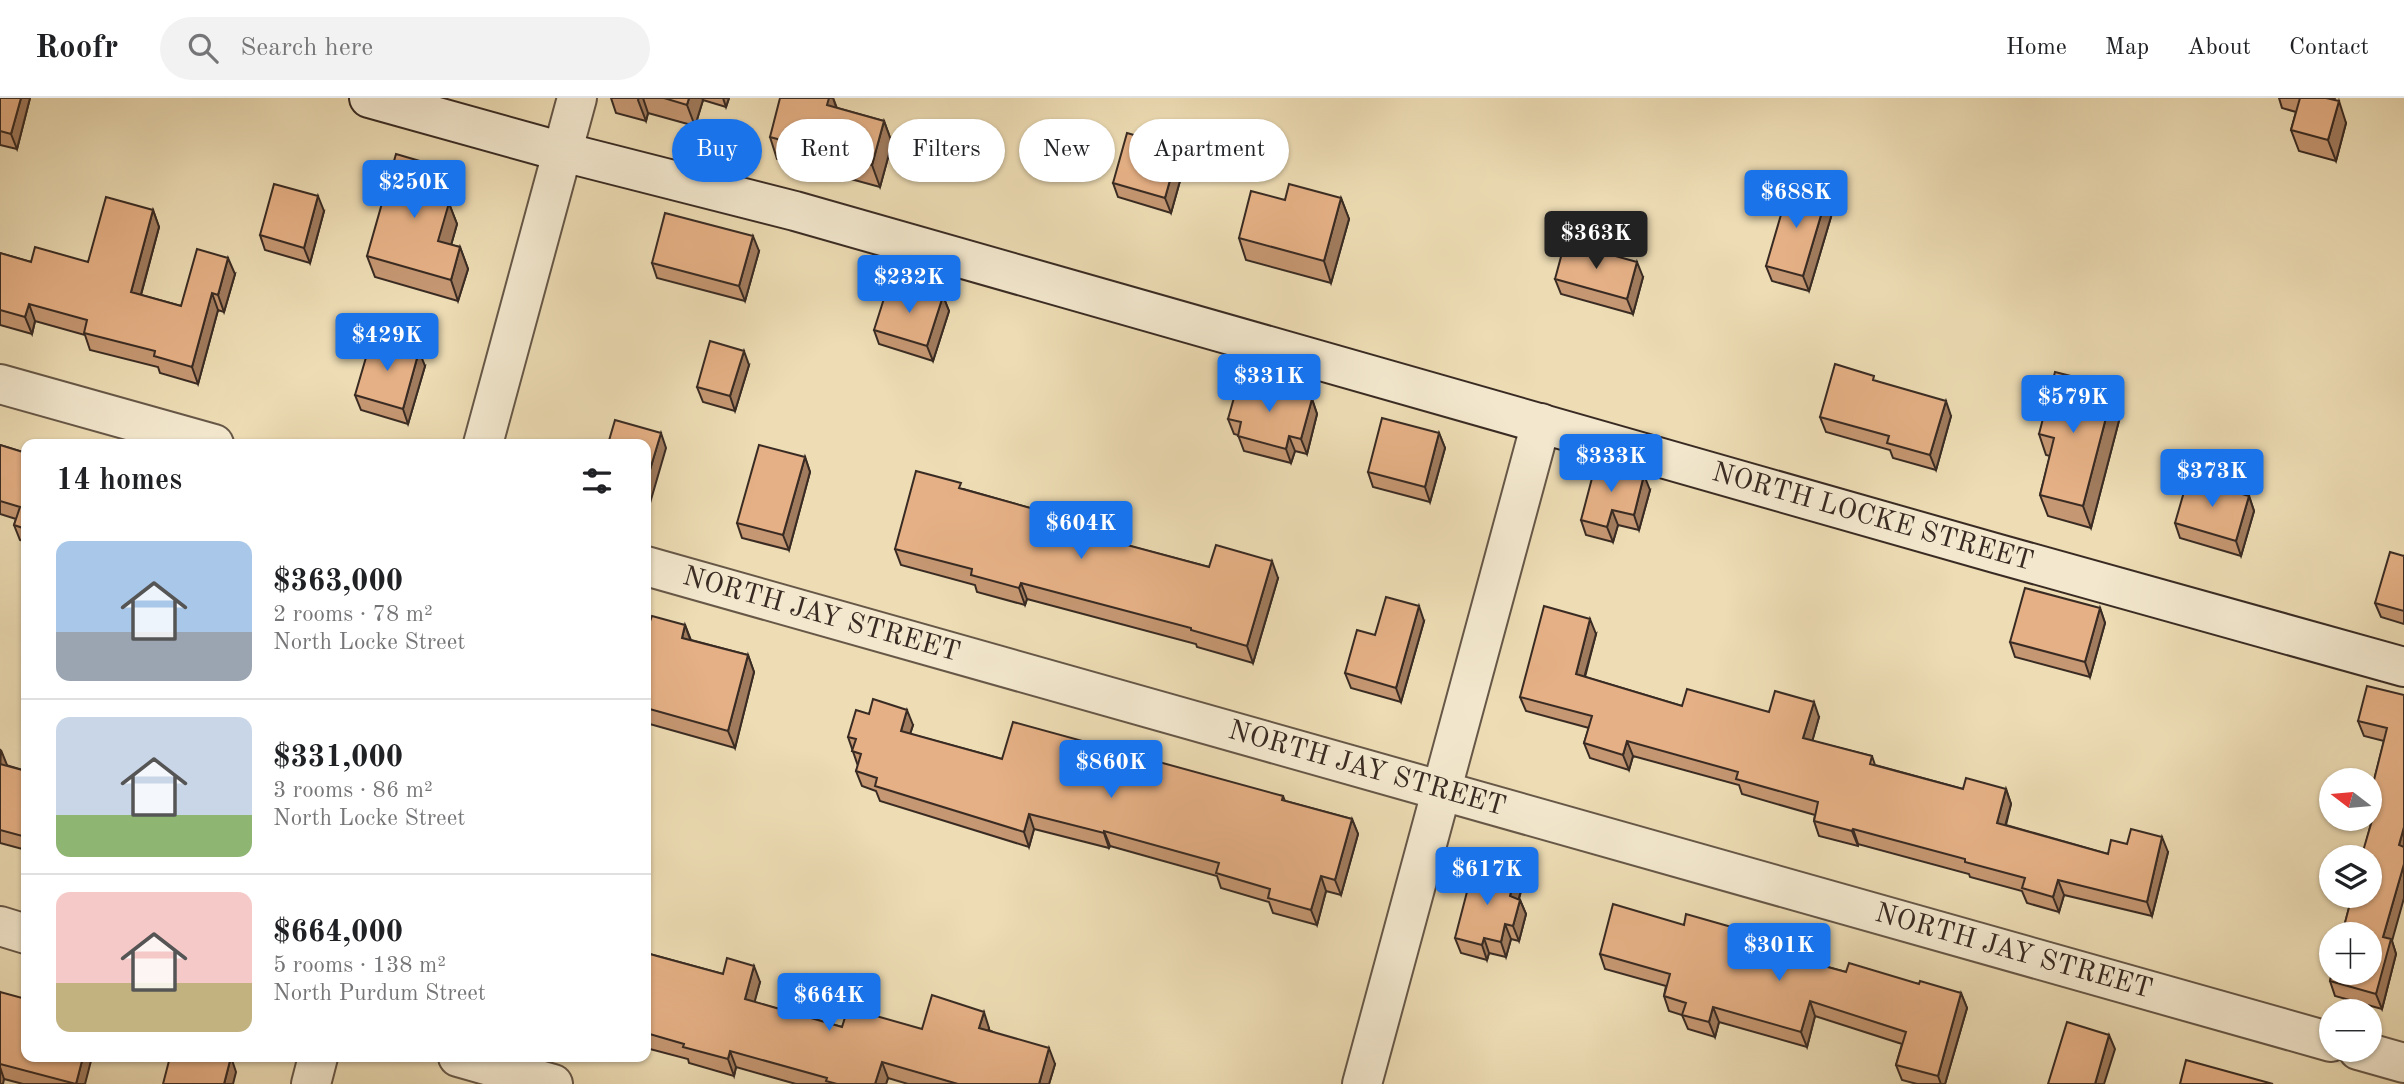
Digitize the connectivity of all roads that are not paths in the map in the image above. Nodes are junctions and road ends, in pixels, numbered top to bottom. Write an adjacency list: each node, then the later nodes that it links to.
1 (369, 98): 3 (street, NORTH LOCKE STREET)
2 (577, 98): 3 (street)
3 (562, 152): 5 (street, NORTH LOCKE STREET); 7 (street)
4 (0, 384): 6 (street)
5 (1541, 423): 9 (street, NORTH LOCKE STREET); 10 (street)
6 (196, 439)
7 (484, 439)
8 (651, 567): 10 (street, NORTH JAY STREET)
9 (2404, 667)
10 (1441, 791): 13 (street, NORTH JAY STREET); 20 (street)
11 (0, 926): 12 (street)
12 (21, 932)
13 (2319, 1039)
14 (2382, 1057): 17 (street)
15 (317, 1062): 18 (street)
16 (476, 1062): 19 (street)
17 (2404, 1063)
18 (311, 1084)
19 (554, 1084)
20 (1362, 1084)

